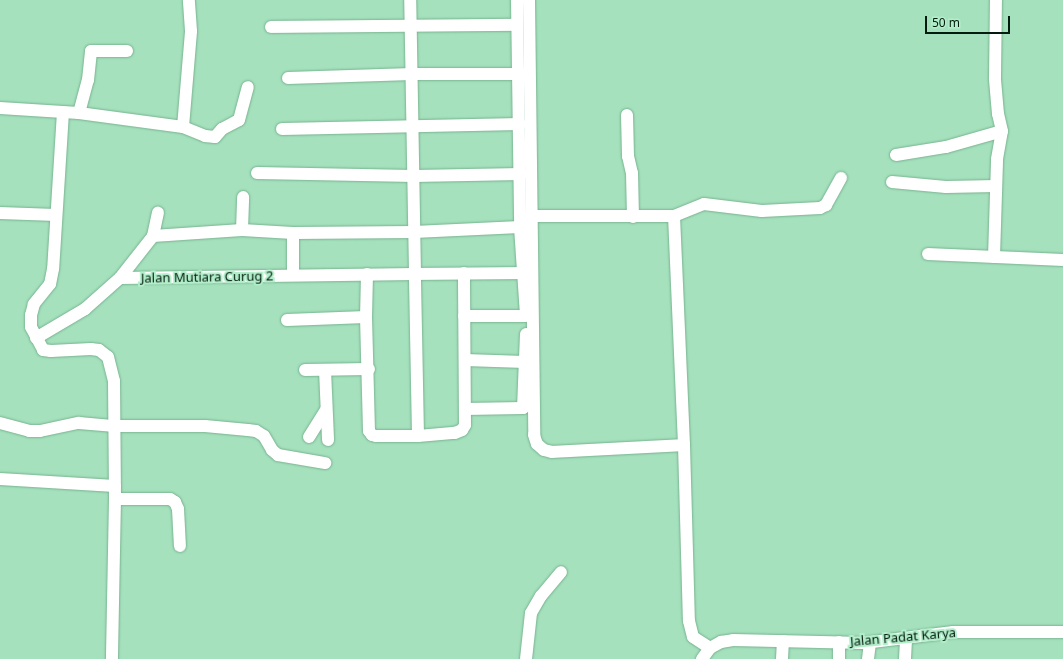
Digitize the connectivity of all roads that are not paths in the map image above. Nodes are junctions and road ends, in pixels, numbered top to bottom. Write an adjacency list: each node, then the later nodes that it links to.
1 (189, 0): 20 (street)
2 (410, 0): 7 (street)
3 (517, 0): 6 (street)
4 (530, 0): 34 (street)
5 (996, 0): 22 (street)
6 (516, 24): 7 (street); 11 (street)
7 (410, 26): 8 (street); 10 (street)
8 (271, 27)
9 (127, 51): 16 (street)
10 (412, 74): 11 (street); 12 (street); 19 (street)
11 (519, 74): 18 (street)
12 (288, 78)
13 (248, 87): 20 (street)
14 (0, 108): 15 (street)
15 (63, 112): 16 (street); 33 (street)
16 (79, 113): 20 (street)
17 (627, 115): 36 (street)
18 (520, 124): 19 (street); 25 (street)
19 (412, 126): 21 (street); 26 (street)
20 (183, 127)
21 (282, 129)
22 (1002, 131): 23 (street); 29 (street)
23 (896, 155)
24 (257, 174): 26 (street)
25 (520, 174): 26 (street); 37 (street)
26 (414, 176): 39 (street)
27 (841, 178): 35 (street)
28 (892, 182): 29 (street)
29 (996, 186): 43 (street)
30 (243, 197): 38 (street)
31 (0, 213): 33 (street)
32 (158, 214): 41 (street)
33 (56, 215): 55 (street)
34 (532, 216): 36 (street); 68 (street)
35 (674, 216): 36 (street); 68 (street)
36 (633, 217)
37 (520, 227): 39 (street); 46 (street)
38 (242, 230): 40 (street); 41 (street)
39 (414, 232): 40 (street); 48 (street)
40 (293, 233): 49 (street)
41 (154, 236): 50 (street)
42 (928, 254): 43 (street)
43 (994, 256): 44 (street)
44 (1063, 260)
45 (464, 273): 46 (street, Jalan Mutiara Curug 2); 48 (street, Jalan Mutiara Curug 2); 51 (street)
46 (523, 273): 52 (street)
47 (367, 274): 48 (street, Jalan Mutiara Curug 2); 49 (street, Jalan Mutiara Curug 2); 53 (street)
48 (415, 274): 65 (street)
49 (293, 276): 50 (street, Jalan Mutiara Curug 2)
50 (120, 278): 55 (street)
51 (464, 316): 52 (street); 56 (street)
52 (526, 316): 57 (street)
53 (366, 317): 54 (street); 58 (street)
54 (287, 320)
55 (36, 338): 64 (street)
56 (465, 360): 57 (street); 61 (street)
57 (526, 362): 61 (street)
58 (369, 369): 60 (street); 65 (street)
59 (305, 370): 60 (street)
60 (325, 370): 62 (street)
61 (465, 409): 65 (street)
62 (326, 410): 66 (street); 67 (street)
63 (0, 423): 64 (street)
64 (115, 426): 69 (street); 71 (street)
65 (418, 436)
66 (309, 437)
67 (328, 440)
68 (684, 445): 80 (street)
69 (325, 463)
70 (0, 479): 71 (street)
71 (115, 486): 72 (street)
72 (115, 499): 73 (street); 81 (street)
73 (180, 546)
74 (561, 572): 82 (street)
75 (1063, 632): 76 (street, Jalan Padat Karya)
76 (906, 638): 79 (street, Jalan Padat Karya); 87 (street)
77 (783, 642): 78 (street, Jalan Padat Karya); 80 (street, Jalan Padat Karya); 84 (street)
78 (839, 642): 79 (street, Jalan Padat Karya); 85 (street)
79 (870, 643): 86 (street)
80 (710, 648): 83 (street)
81 (112, 659)
82 (526, 659)
83 (702, 659)
84 (782, 659)
85 (839, 659)
86 (868, 659)
87 (905, 659)

